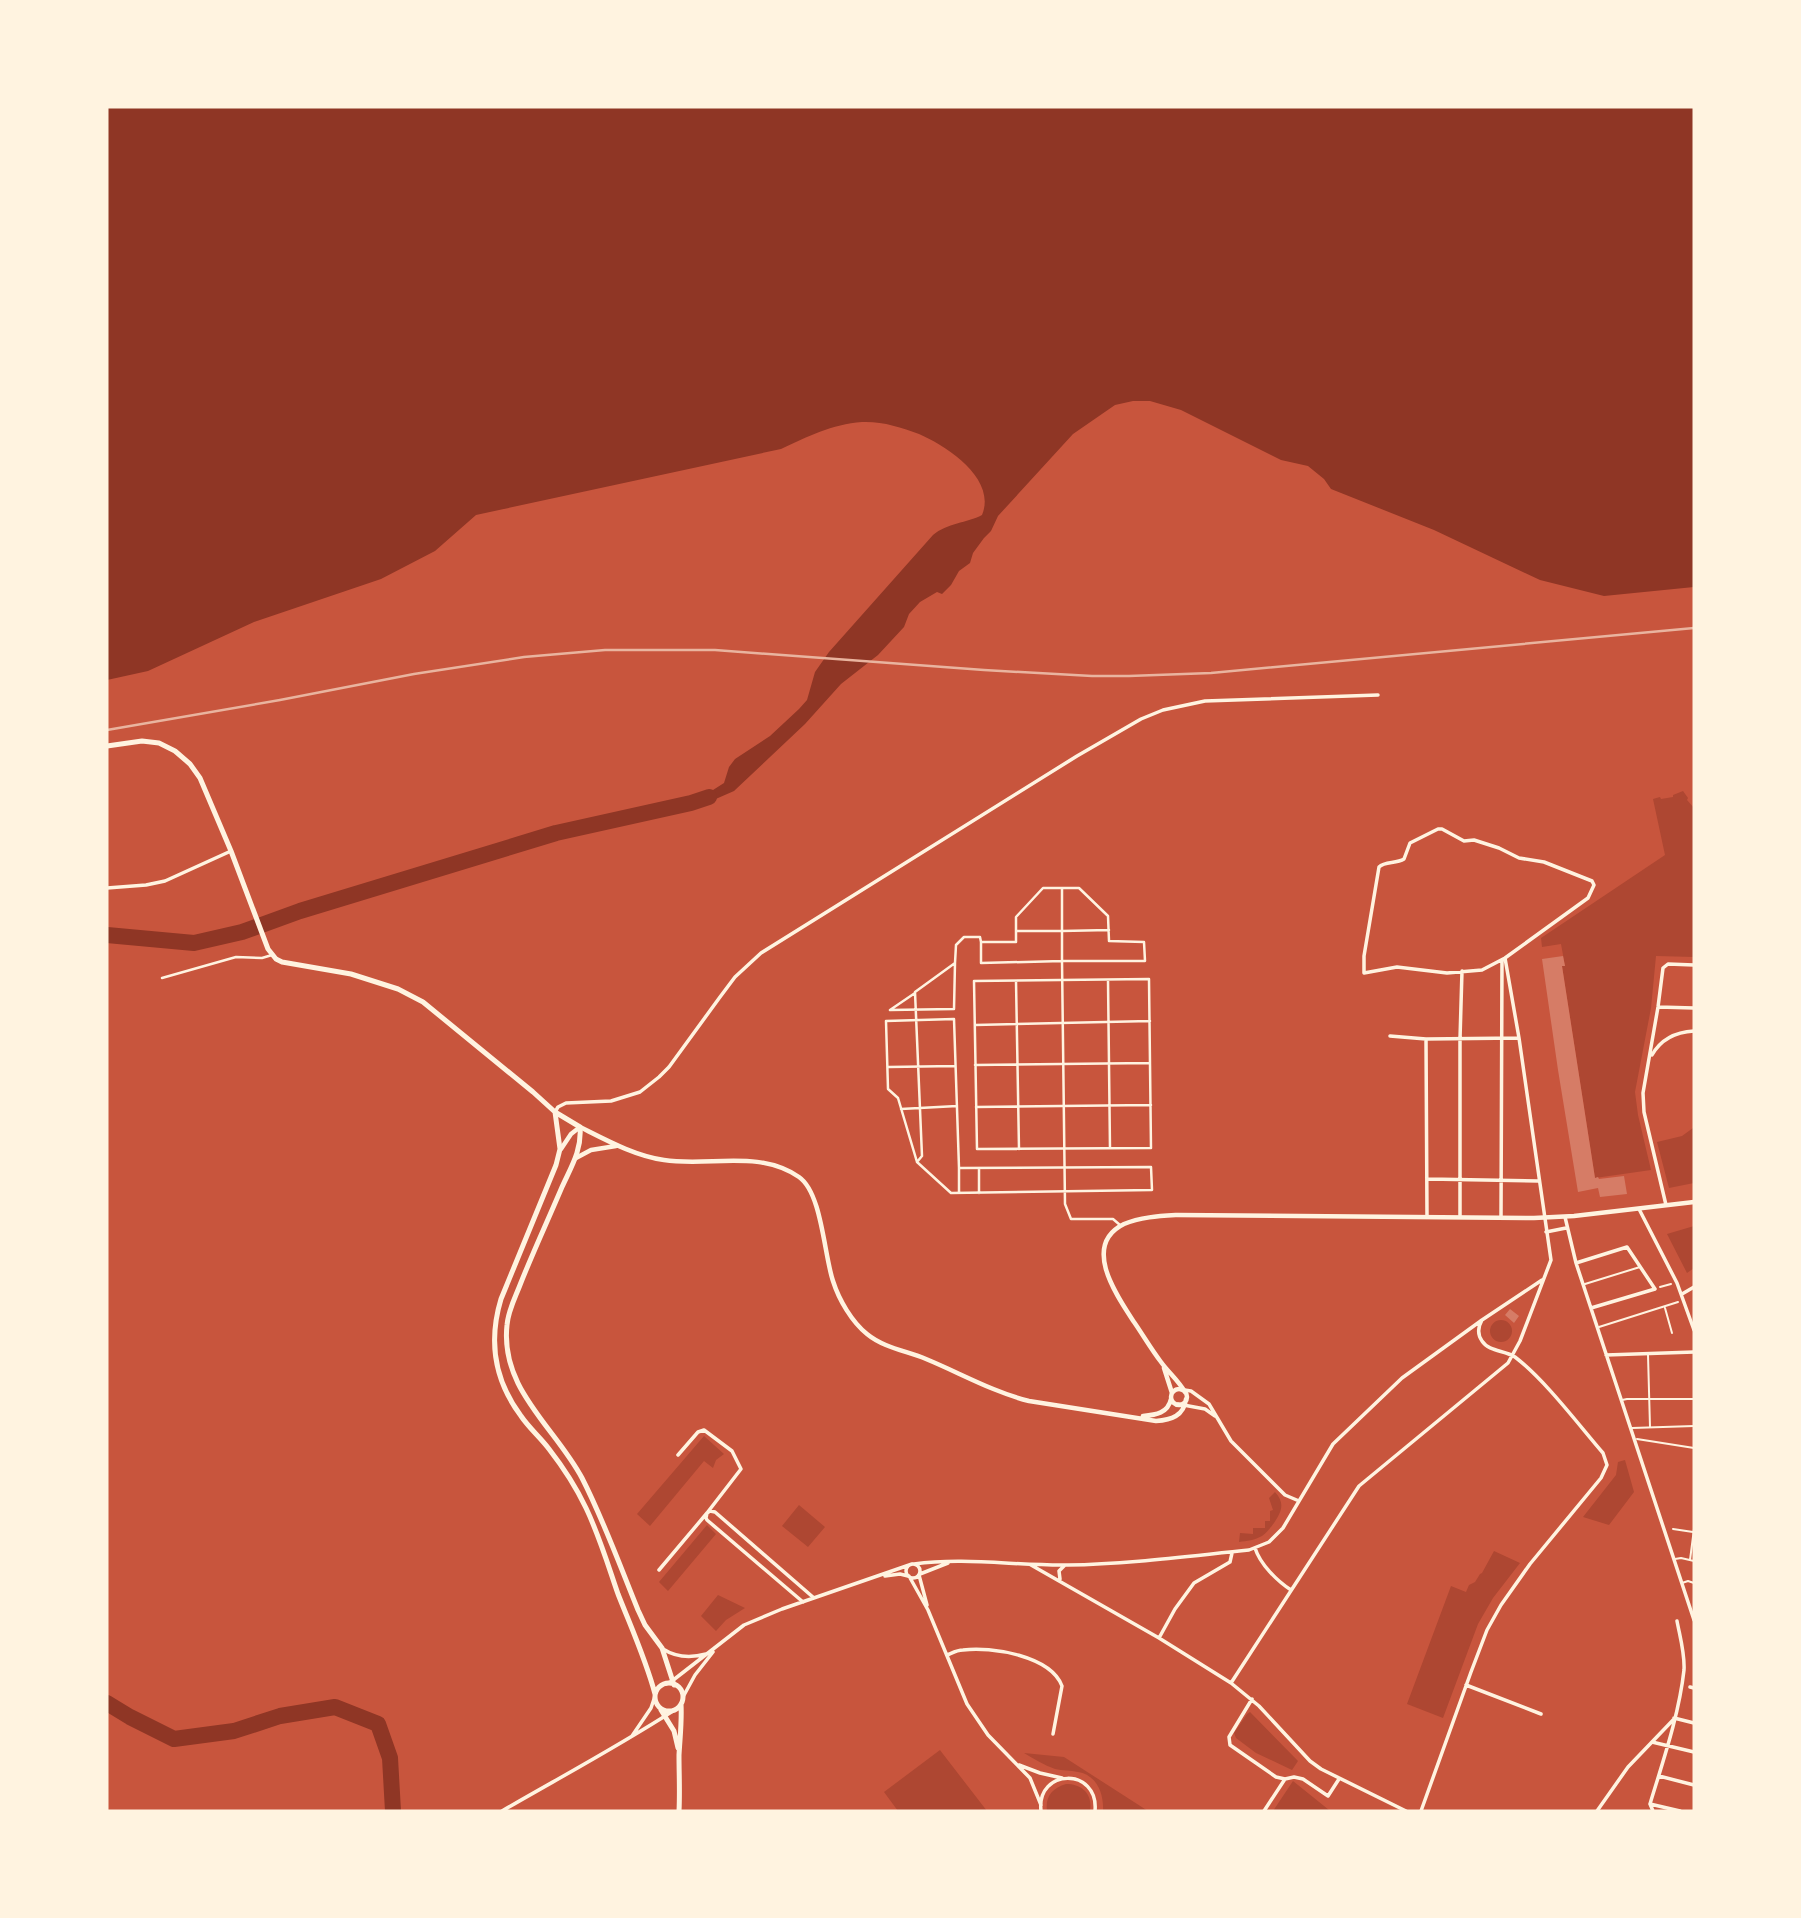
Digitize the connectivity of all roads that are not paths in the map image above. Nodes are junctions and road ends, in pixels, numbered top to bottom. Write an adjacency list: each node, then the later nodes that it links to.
1 (1378, 695): 53 (street)
2 (107, 746): 3 (main road)
3 (231, 852): 4 (street); 10 (main road)
4 (107, 888)
5 (1062, 888): 6 (street); 7 (street); 8 (street)
6 (1109, 930): 8 (street); 12 (street)
7 (1016, 931): 8 (street); 9 (street)
8 (1062, 931): 12 (street)
9 (981, 942): 12 (street); 13 (street)
10 (272, 955): 16 (street); 53 (main road)
11 (1503, 959): 15 (street); 15 (street); 32 (street); 35 (street)
12 (1062, 961): 17 (street)
13 (955, 963): 20 (street); 23 (street)
14 (1694, 965): 21 (street)
15 (1462, 971): 34 (street)
16 (162, 978)
17 (1062, 980): 18 (street); 19 (street); 27 (street)
18 (1108, 980): 25 (street); 26 (street)
19 (1016, 981): 28 (street); 29 (street)
20 (915, 992): 23 (street); 23 (street)
21 (1658, 1007): 22 (street); 36 (street)
22 (1694, 1008)
23 (916, 1010): 24 (street)
24 (916, 1020): 42 (street); 43 (street); 44 (street)
25 (1150, 1021): 26 (street); 37 (street)
26 (1110, 1022): 27 (street); 39 (street)
27 (1063, 1023): 28 (street); 38 (street)
28 (1017, 1024): 29 (street); 41 (street)
29 (975, 1025): 40 (street)
30 (1694, 1031): 36 (street)
31 (1390, 1036): 33 (street)
32 (1519, 1038): 35 (street); 68 (street)
33 (1426, 1039): 34 (street); 65 (street)
34 (1460, 1039): 35 (street); 66 (street)
35 (1500, 1039): 67 (street)
36 (1649, 1060): 73 (street)
37 (1150, 1063): 39 (street); 46 (street)
38 (1064, 1064): 39 (street); 41 (street); 49 (street)
39 (1110, 1064): 45 (street)
40 (975, 1065): 41 (street); 50 (street)
41 (1018, 1065): 48 (street)
42 (955, 1066): 44 (street); 47 (street)
43 (887, 1067): 44 (street); 52 (street)
44 (918, 1067): 51 (street)
45 (1110, 1105): 46 (street); 49 (street); 57 (street)
46 (1151, 1105): 57 (street)
47 (957, 1106): 51 (street); 63 (street)
48 (1018, 1106): 49 (street); 50 (street); 59 (street)
49 (1064, 1106): 56 (street)
50 (976, 1107): 59 (street)
51 (920, 1108): 52 (street); 61 (street)
52 (901, 1109): 61 (street)
53 (555, 1112): 54 (main road); 58 (main road)
54 (580, 1127): 55 (street); 58 (street); 60 (main road)
55 (616, 1146): 60 (street); 110 (street)
56 (1064, 1148): 57 (street); 59 (street); 62 (street)
57 (1110, 1148)
58 (560, 1149): 153 (main road)
59 (1019, 1149)
60 (575, 1159): 147 (main road)
61 (917, 1163): 70 (street)
62 (1064, 1167): 64 (street); 69 (street); 69 (street)
63 (959, 1168): 64 (street); 70 (street)
64 (979, 1168): 71 (street)
65 (1428, 1179): 66 (street); 75 (street)
66 (1461, 1180): 67 (street); 76 (street)
67 (1500, 1181): 68 (street); 77 (street)
68 (1538, 1181): 78 (street)
69 (1065, 1191): 71 (street); 80 (street)
70 (959, 1193): 71 (street)
71 (979, 1193)
72 (1694, 1202): 73 (street)
73 (1666, 1206): 74 (street)
74 (1639, 1209): 79 (street); 89 (street)
75 (1427, 1217): 76 (street); 80 (street)
76 (1460, 1217): 77 (street)
77 (1501, 1217): 78 (street)
78 (1544, 1217): 79 (street); 82 (street)
79 (1565, 1217): 81 (street)
80 (1121, 1226): 103 (street)
81 (1566, 1228): 82 (street); 83 (street)
82 (1546, 1232): 85 (street)
83 (1576, 1263): 84 (street); 86 (street)
84 (1641, 1267): 86 (lane); 93 (street)
85 (1544, 1279): 88 (street); 91 (street)
86 (1584, 1284): 93 (street)
87 (1694, 1287): 89 (street)
88 (1524, 1292): 91 (street); 94 (street)
89 (1682, 1294): 95 (street)
90 (1678, 1302): 92 (lane)
91 (1534, 1305): 102 (street)
92 (1664, 1307): 96 (lane); 98 (lane)
93 (1591, 1308): 96 (street)
94 (1482, 1320): 102 (street); 118 (street)
95 (1693, 1321): 97 (street)
96 (1598, 1328): 101 (street)
97 (1694, 1330)
98 (1672, 1333)
99 (1694, 1352): 100 (street)
100 (1648, 1354): 101 (street); 106 (lane)
101 (1606, 1355): 108 (street)
102 (1513, 1356): 138 (street); 152 (street)
103 (1162, 1364): 104 (street); 105 (street)
104 (1182, 1390): 105 (street); 109 (street); 111 (street)
105 (1172, 1396): 109 (street); 110 (street)
106 (1650, 1399): 107 (lane); 108 (lane); 113 (lane)
107 (1694, 1399)
108 (1621, 1401): 114 (street)
109 (1186, 1402): 110 (street); 111 (street)
110 (1138, 1417)
111 (1217, 1418): 118 (street)
112 (1694, 1426): 113 (lane)
113 (1650, 1427): 114 (lane)
114 (1630, 1428): 115 (street)
115 (1634, 1439): 116 (lane); 124 (street)
116 (1694, 1448)
117 (678, 1455): 119 (street)
118 (1299, 1502): 122 (street)
119 (707, 1513): 131 (street); 139 (street); 140 (street)
120 (1674, 1529): 121 (lane)
121 (1694, 1530): 125 (lane)
122 (1255, 1548): 123 (street); 138 (street)
123 (1232, 1552): 130 (street); 145 (street)
124 (1674, 1560): 125 (lane); 136 (street)
125 (1690, 1560): 126 (lane)
126 (1694, 1561)
127 (950, 1562): 128 (street); 129 (street); 132 (street)
128 (913, 1564): 132 (street); 133 (street); 134 (street)
129 (1030, 1564): 130 (street); 135 (street)
130 (1067, 1565): 135 (street)
131 (659, 1570)
132 (919, 1574): 133 (street); 141 (street)
133 (909, 1576): 134 (street); 141 (street)
134 (872, 1578): 139 (street)
135 (1063, 1582): 145 (street)
136 (1682, 1583): 137 (lane); 142 (street)
137 (1694, 1583)
138 (1291, 1590): 151 (street)
139 (814, 1598): 140 (street)
140 (803, 1602): 146 (street)
141 (928, 1610): 149 (street)
142 (1693, 1610): 143 (street)
143 (1694, 1620)
144 (1676, 1621): 160 (street)
145 (1159, 1638): 151 (street)
146 (716, 1647): 148 (street); 155 (street)
147 (662, 1648): 148 (street); 150 (main road)
148 (708, 1654): 150 (street)
149 (947, 1655): 162 (street); 168 (street)
150 (671, 1683): 153 (main road); 155 (main road)
151 (1231, 1684): 154 (street)
152 (1466, 1685): 158 (street); 182 (street)
153 (655, 1695): 156 (main road); 163 (street)
154 (1252, 1699): 171 (street); 172 (street)
155 (682, 1700): 157 (main road); 167 (main road)
156 (660, 1707): 157 (main road); 159 (main road)
157 (673, 1711): 159 (street)
158 (1541, 1714)
159 (665, 1716): 163 (street); 167 (main road)
160 (1674, 1718): 161 (street); 164 (street); 165 (street)
161 (1694, 1723)
162 (1053, 1734)
163 (630, 1738): 176 (street)
164 (1652, 1742): 165 (street); 183 (street)
165 (1667, 1745): 166 (street); 169 (street)
166 (1694, 1752)
167 (679, 1755): 177 (main road)
168 (1017, 1765): 170 (street); 175 (street)
169 (1658, 1776): 173 (street); 174 (street)
170 (1065, 1778): 175 (street); 179 (street)
171 (1286, 1779): 172 (street); 180 (street)
172 (1339, 1779): 181 (street)
173 (1694, 1785)
174 (1650, 1804): 184 (street); 185 (street)
175 (1041, 1805): 178 (street)
176 (502, 1811)
177 (679, 1811)
178 (1041, 1811)
179 (1095, 1811)
180 (1264, 1811)
181 (1406, 1811)
182 (1421, 1811)
183 (1597, 1811)
184 (1653, 1811)
185 (1680, 1811)

